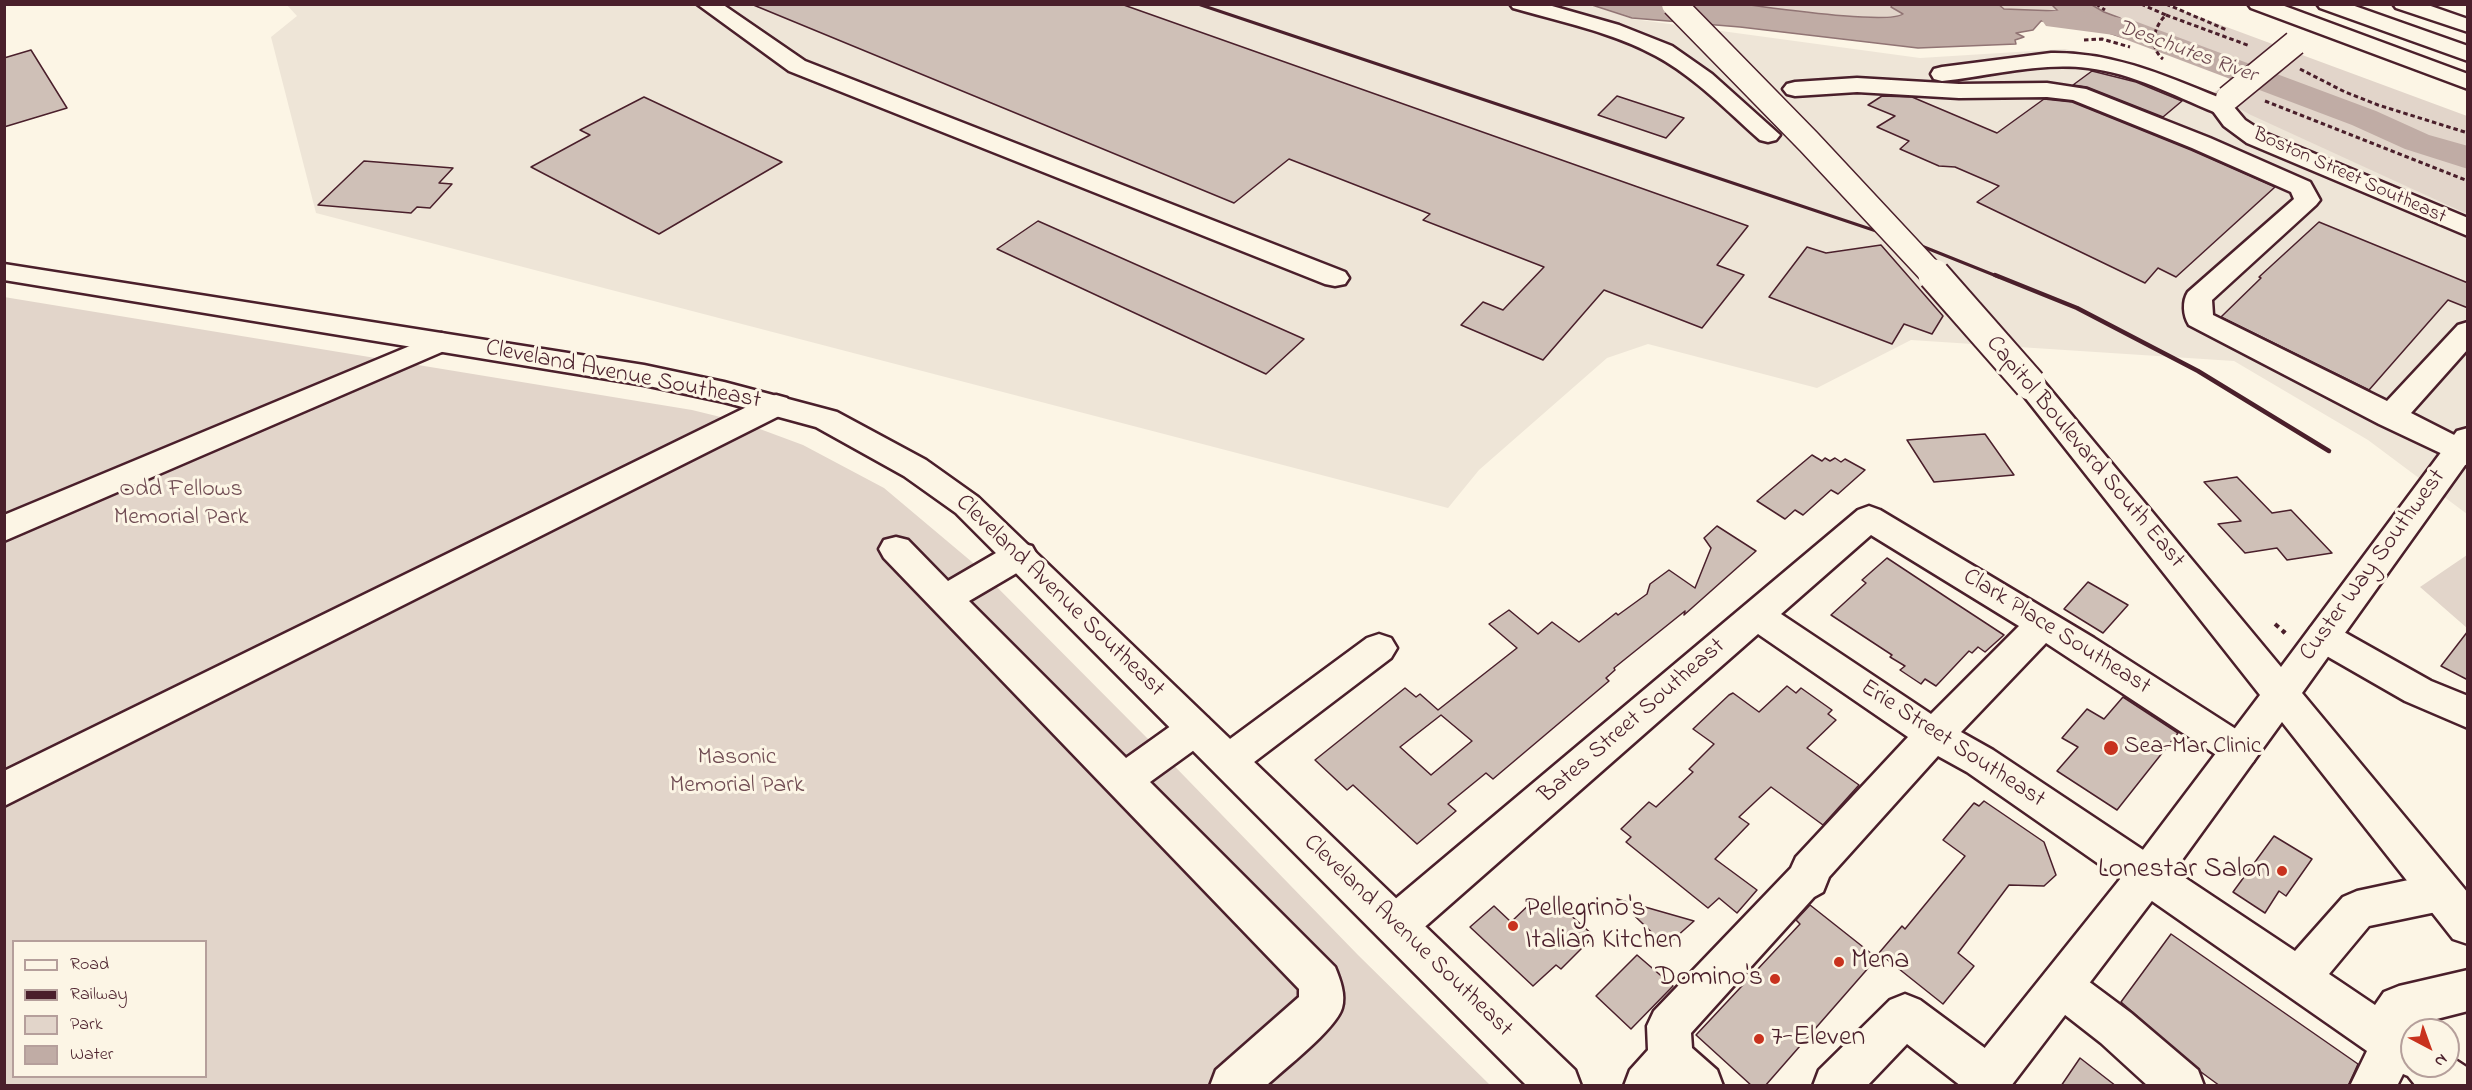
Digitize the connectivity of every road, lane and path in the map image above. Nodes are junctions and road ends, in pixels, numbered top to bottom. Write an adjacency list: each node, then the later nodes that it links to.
1 (707, 4): 33 (main road)
2 (1520, 4): 27 (main road)
3 (1674, 4): 50 (main road, Capitol Boulevard South East, bridge)
4 (2096, 4): 11 (path)
5 (2141, 4): 12 (path)
6 (2166, 4): 15 (path)
7 (2258, 4): 13 (main road)
8 (2327, 4): 19 (main road)
9 (2369, 4): 16 (main road)
10 (2403, 4): 14 (main road)
11 (2105, 10)
12 (2166, 15): 17 (path); 18 (path)
13 (2317, 26): 21 (main road); 25 (main road, bridge)
14 (2468, 26)
15 (2227, 30)
16 (2468, 38)
17 (2154, 46)
18 (2257, 50)
19 (2468, 54)
20 (2297, 68): 26 (path)
21 (2468, 82)
22 (1857, 85): 23 (main road); 25 (main road); 37 (main road)
23 (1795, 89)
24 (2260, 99): 28 (path)
25 (2225, 103): 29 (main road, Boston Street Southeast)
26 (2468, 133)
27 (1768, 135)
28 (2468, 181)
29 (2368, 187): 30 (main road, Boston Street Southeast); 31 (main road)
30 (2468, 228)
31 (2468, 245)
32 (4, 272): 35 (main road, Cleveland Avenue Southeast)
33 (1335, 279)
34 (2468, 331): 37 (main road)
35 (441, 342): 36 (main road, Cleveland Avenue Southeast); 40 (main road)
36 (777, 405): 42 (main road, Cleveland Avenue Southeast); 57 (main road)
37 (2390, 417): 38 (main road)
38 (2464, 448): 48 (main road, Custer Way Southwest)
39 (1869, 518): 44 (main road, Bates Street Southeast); 45 (main road, Clark Place Southeast)
40 (4, 529)
41 (896, 549): 43 (main road)
42 (1020, 555): 43 (main road); 52 (main road, Cleveland Avenue Southeast)
43 (945, 599): 56 (main road)
44 (1757, 615): 53 (main road, Erie Street Southeast); 61 (main road, Bates Street Southeast)
45 (2043, 624): 53 (main road); 54 (main road, Clark Place Southeast)
46 (2276, 624): 47 (path)
47 (2285, 633)
48 (2323, 636): 50 (main road, Custer Way Southwest); 51 (main road)
49 (1379, 648): 55 (main road)
50 (2281, 694): 54 (main road, Custer Way Southwest); 59 (main road, Capitol Boulevard South East)
51 (2468, 713)
52 (1195, 729): 55 (main road, Cleveland Avenue Southeast); 56 (main road)
53 (1934, 735): 58 (main road, Erie Street Southeast); 68 (main road)
54 (2240, 752): 58 (main road, Custer Way Southwest)
55 (1228, 761): 61 (main road, Cleveland Avenue Southeast)
56 (1123, 781): 70 (main road)
57 (4, 790)
58 (2147, 876): 62 (main road, Erie Street Southeast); 63 (main road, Custer Way Southwest)
59 (2441, 892): 60 (main road, Capitol Boulevard South East); 62 (main road)
60 (2468, 924)
61 (1396, 925): 71 (main road, Cleveland Avenue Southeast)
62 (2299, 978): 66 (main road, Erie Street Southeast)
63 (2061, 986): 69 (main road, Custer Way Southwest); 73 (main road)
64 (2468, 990): 65 (main road)
65 (2400, 1018)
66 (2400, 1047)
67 (2400, 1054): 74 (main road)
68 (1673, 1076)
69 (1986, 1082): 72 (main road)
70 (1232, 1086)
71 (1560, 1086)
72 (1835, 1086)
73 (2182, 1086)
74 (2372, 1086)

